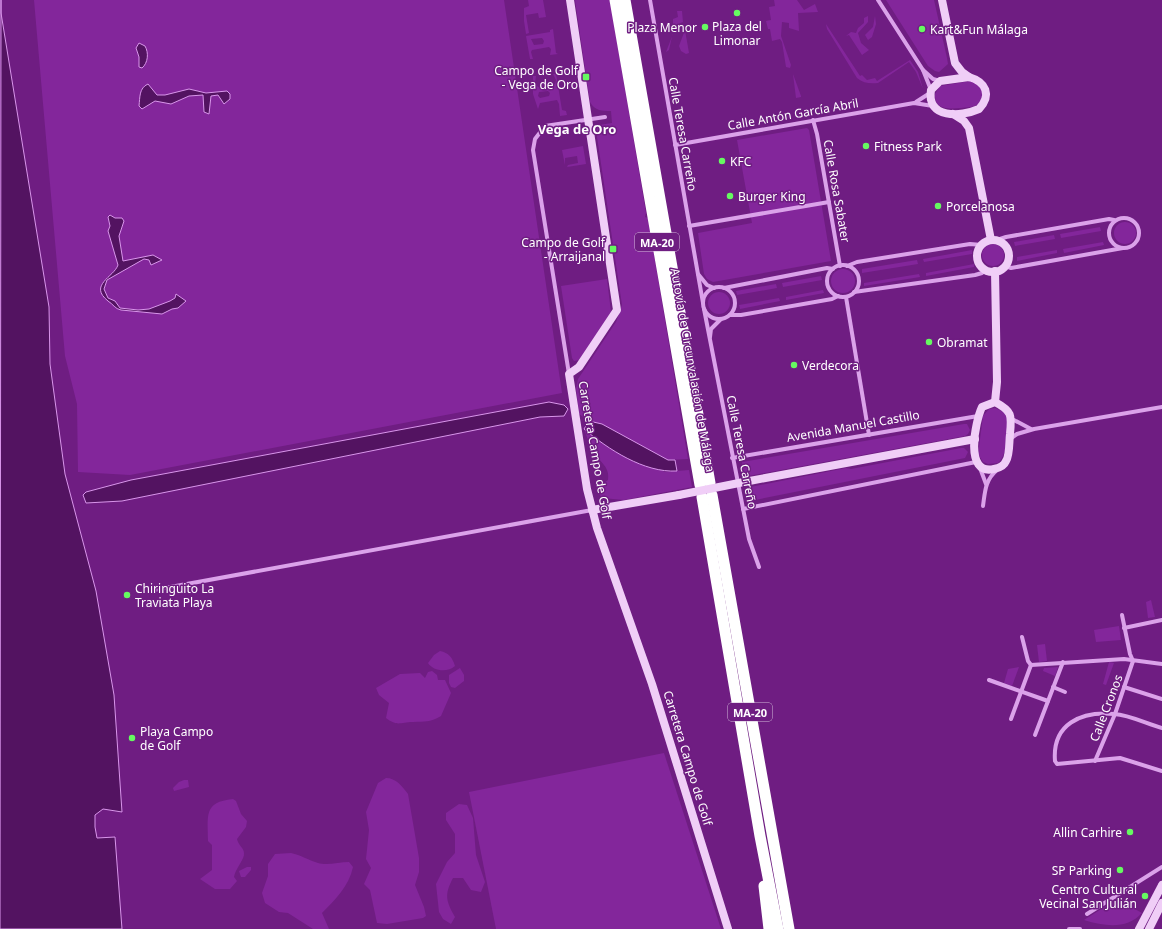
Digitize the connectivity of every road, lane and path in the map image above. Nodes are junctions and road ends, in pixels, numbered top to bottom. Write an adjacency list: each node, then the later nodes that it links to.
1 (570, 0): 17 (main road)
2 (615, 0): 3 (highway, Autovía de Circunvalación de Málaga / MA-20)
3 (625, 0)
4 (650, 0): 20 (street, Calle Teresa Carreño)
5 (878, 0): 8 (street)
6 (942, 0): 7 (main road)
7 (955, 63): 9 (main road); 10 (main road)
8 (923, 70): 10 (street); 11 (street)
9 (969, 77): 10 (main road); 14 (main road)
10 (944, 80): 11 (main road)
11 (931, 92): 12 (street, Calle Antón García Abril); 13 (main road)
12 (914, 103): 13 (street, Calle Antón García Abril); 18 (street, Calle Antón García Abril)
13 (933, 106): 15 (main road)
14 (976, 110): 15 (main road); 19 (main road)
15 (953, 114): 19 (main road)
16 (605, 117): 17 (street, Carretera Campo de Golf)
17 (589, 119): 44 (main road); 44 (street, Carretera Campo de Golf)
18 (813, 120): 20 (street, Calle Antón García Abril); 21 (street, Calle Rosa Sabater)
19 (969, 128): 24 (main road)
20 (675, 145): 23 (street, Calle Teresa Carreño)
21 (829, 202): 23 (street); 27 (street, Calle Rosa Sabater)
22 (1114, 220): 24 (street); 26 (street); 26 (street)
23 (689, 226): 33 (street, Calle Teresa Carreño)
24 (994, 240): 25 (main road); 29 (main road)
25 (982, 245): 28 (street); 31 (main road)
26 (1123, 248): 29 (street)
27 (840, 266): 28 (street); 30 (street)
28 (847, 266): 36 (street)
29 (1005, 266): 32 (main road)
30 (833, 269): 35 (street); 37 (street)
31 (986, 270): 32 (main road); 36 (street)
32 (995, 271): 45 (main road)
33 (697, 272): 34 (street); 39 (street, Calle Teresa Carreño)
34 (714, 288): 35 (street); 39 (street)
35 (724, 288): 41 (street)
36 (854, 292): 38 (street)
37 (838, 296): 38 (street); 41 (street)
38 (846, 296): 50 (street)
39 (703, 303): 40 (street)
40 (704, 309): 42 (street); 43 (street, Calle Teresa Carreño)
41 (730, 315): 42 (street)
42 (721, 319): 43 (street)
43 (710, 340): 53 (street, Calle Teresa Carreño)
44 (569, 374): 59 (main road, Carretera Campo de Golf)
45 (995, 402): 47 (main road); 48 (main road)
46 (1162, 407): 49 (street)
47 (978, 416): 50 (street, Avenida Manuel Castillo); 51 (main road)
48 (1012, 419): 49 (street); 52 (main road)
49 (1034, 429): 52 (street)
50 (869, 435): 53 (street, Avenida Manuel Castillo)
51 (975, 439): 54 (main road); 59 (main road, bridge)
52 (1009, 439): 55 (main road)
53 (732, 458): 58 (street, Calle Teresa Carreño)
54 (977, 464): 55 (main road); 56 (street); 58 (street)
55 (1000, 467): 56 (street)
56 (986, 484): 57 (street)
57 (983, 506)
58 (743, 509): 60 (street, Calle Teresa Carreño)
59 (592, 510): 61 (street); 90 (main road, Carretera Campo de Golf)
60 (759, 567)
61 (154, 590)
62 (1122, 615): 64 (street)
63 (1162, 620): 64 (street)
64 (1124, 628): 66 (street)
65 (1022, 637): 69 (street)
66 (1133, 661): 67 (street); 68 (street); 72 (street, Calle Cronos)
67 (1063, 662): 69 (street); 71 (street)
68 (1162, 664)
69 (1031, 665): 73 (street)
70 (989, 680): 73 (street)
71 (1053, 687): 74 (street); 76 (street)
72 (1124, 687): 75 (street); 77 (street, Calle Cronos)
73 (1021, 692): 76 (street); 78 (street)
74 (1065, 692)
75 (1162, 699)
76 (1048, 701): 80 (street)
77 (1115, 714): 79 (street); 81 (street, Calle Cronos); 81 (street)
78 (1011, 719)
79 (1162, 728)
80 (1035, 735)
81 (1095, 761): 82 (street)
82 (1162, 771)
83 (760, 836): 84 (highway, MA-20); 91 (highway); 92 (highway, MA-20)
84 (776, 857): 93 (highway, MA-20); 94 (highway)
85 (1162, 867): 88 (street)
86 (1162, 885): 96 (main road)
87 (1162, 903): 97 (main road)
88 (1087, 914)
89 (1071, 928): 95 (street)
90 (728, 929)
91 (769, 929)
92 (778, 929)
93 (789, 929)
94 (795, 929)
95 (1080, 929)
96 (1139, 929)
97 (1149, 929)

